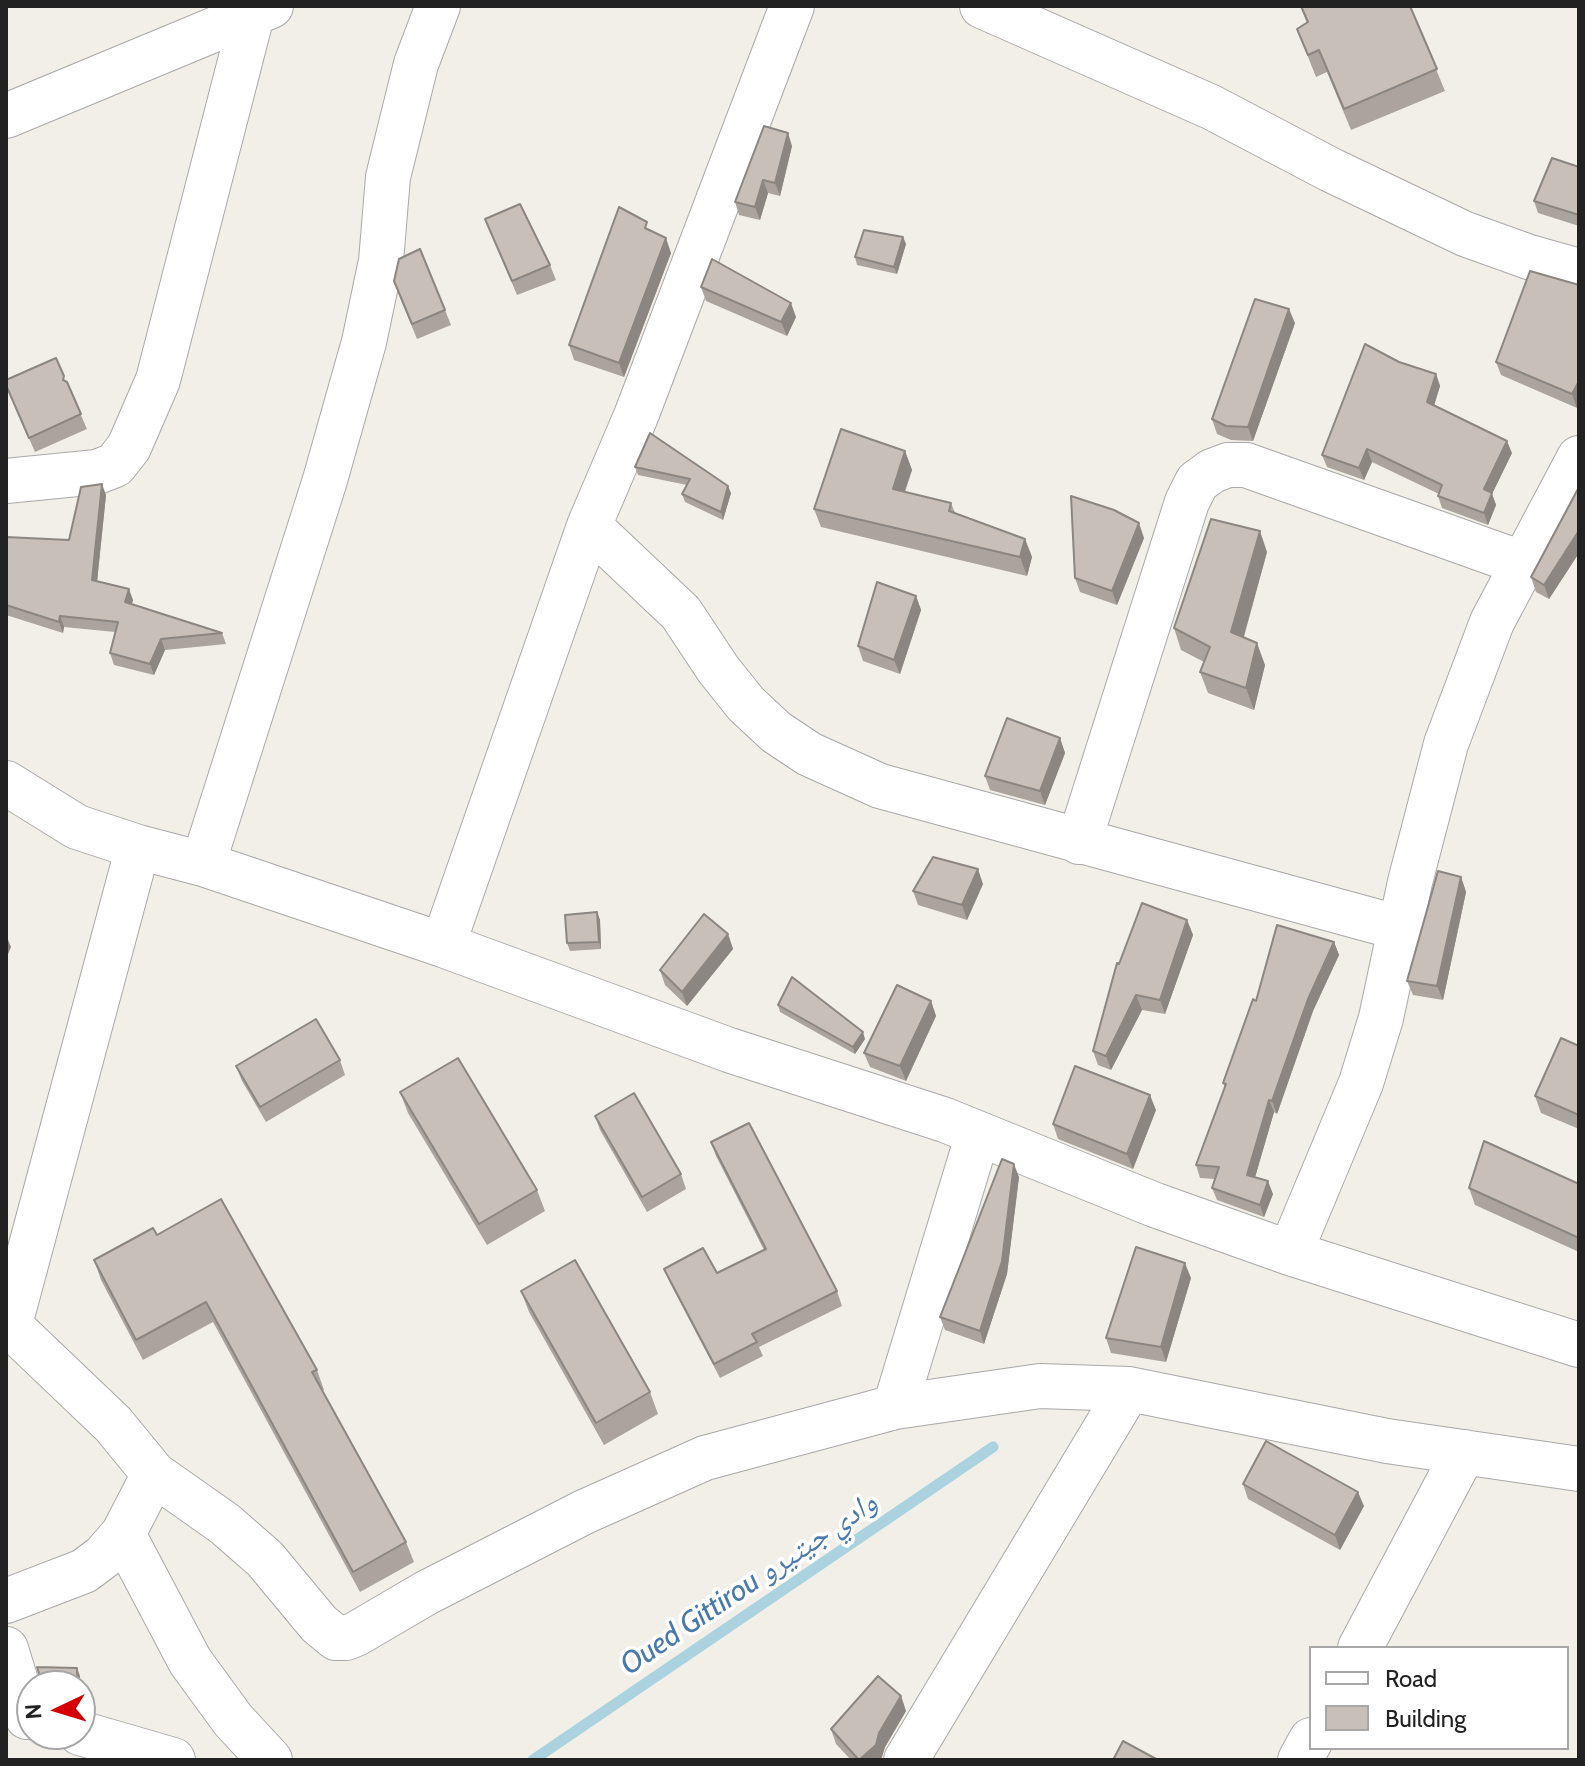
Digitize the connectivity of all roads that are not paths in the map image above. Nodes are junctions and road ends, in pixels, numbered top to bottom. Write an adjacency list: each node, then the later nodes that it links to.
1 (438, 6): 14 (street)
2 (792, 6): 9 (street)
3 (982, 6): 6 (street)
4 (261, 11): 5 (street); 8 (street)
5 (6, 116)
6 (1579, 271)
7 (1579, 458): 10 (street)
8 (6, 481)
9 (589, 526): 12 (street); 16 (street)
10 (1524, 564): 12 (street); 15 (street)
11 (6, 783): 13 (street)
12 (1079, 842): 15 (street)
13 (138, 847): 14 (street); 19 (street)
14 (203, 864): 16 (street)
15 (1400, 928): 18 (street)
16 (443, 945): 17 (street)
17 (978, 1134): 18 (street); 22 (street)
18 (1290, 1253): 20 (street)
19 (8, 1323): 25 (street)
20 (1579, 1345)
21 (1129, 1389): 22 (street); 23 (street); 34 (street)
22 (895, 1407): 25 (street)
23 (1464, 1452): 24 (street); 28 (street)
24 (1579, 1469)
25 (154, 1474): 26 (street)
26 (123, 1534): 27 (street); 33 (street)
27 (6, 1601)
28 (1361, 1646)
29 (6, 1649): 30 (street)
30 (16, 1695)
31 (96, 1738): 32 (street)
32 (173, 1760)
33 (270, 1760)
34 (906, 1760)

